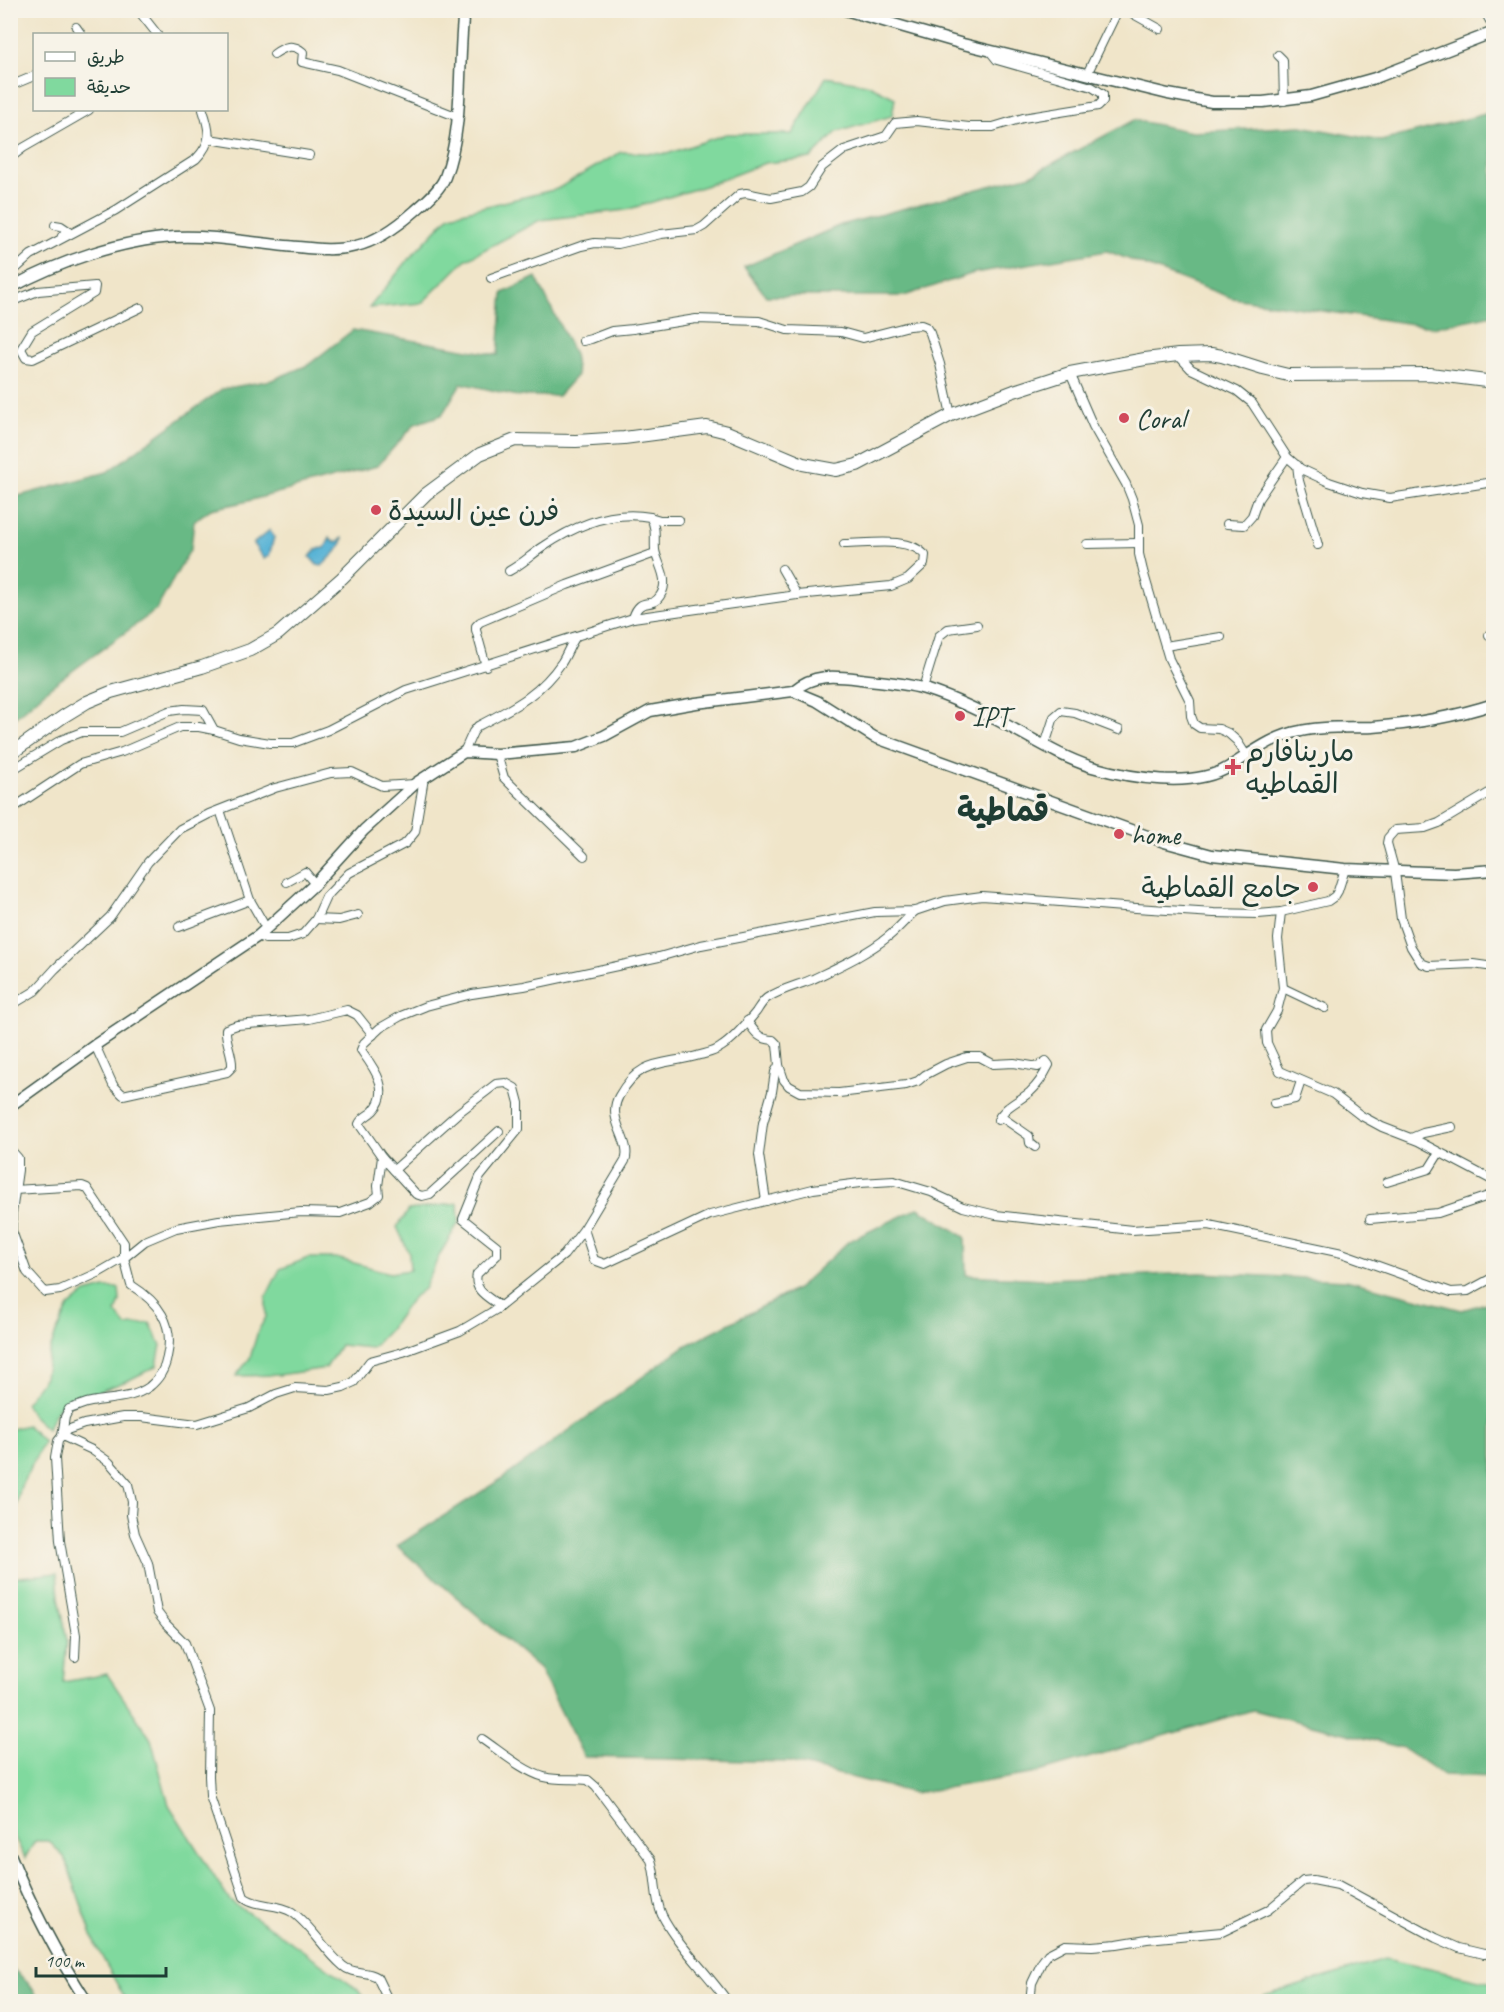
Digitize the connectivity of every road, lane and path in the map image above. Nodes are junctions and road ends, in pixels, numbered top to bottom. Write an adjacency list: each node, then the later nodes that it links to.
1 (138, 10): 11 (street)
2 (845, 10): 12 (main road)
3 (1118, 10): 15 (street)
4 (1126, 10): 8 (street)
5 (1484, 10): 9 (street)
6 (462, 11): 21 (main road)
7 (76, 27): 10 (street)
8 (1160, 29)
9 (1494, 30): 18 (main road)
10 (80, 33)
11 (157, 33)
12 (989, 50): 15 (main road); 28 (street)
13 (274, 54): 21 (street)
14 (1278, 55): 18 (street)
15 (1087, 74): 18 (main road)
16 (33, 76): 17 (street)
17 (10, 86)
18 (1284, 101)
19 (87, 111): 24 (street)
20 (203, 111): 22 (street)
21 (458, 117): 29 (main road)
22 (209, 139): 23 (street); 26 (street)
23 (309, 155)
24 (10, 158)
25 (55, 225): 26 (street)
26 (59, 240): 27 (street)
27 (10, 274)
28 (491, 278)
29 (10, 288)
30 (10, 302): 31 (street)
31 (140, 308)
32 (582, 340): 36 (street)
33 (1178, 355): 34 (main road); 35 (main road); 37 (street)
34 (1070, 373): 36 (main road); 43 (street)
35 (1494, 382)
36 (951, 415): 64 (main road)
37 (1287, 457): 38 (street); 42 (street)
38 (1297, 465): 39 (street); 46 (street)
39 (1494, 482)
40 (650, 518): 41 (street); 47 (street); 49 (street)
41 (679, 520)
42 (1227, 524)
43 (1139, 543): 45 (street); 55 (street)
44 (844, 544): 50 (street)
45 (1087, 544)
46 (1318, 545)
47 (655, 553): 51 (street); 56 (street)
48 (782, 568): 50 (street)
49 (509, 571)
50 (796, 595): 51 (street)
51 (633, 618): 54 (street)
52 (977, 625): 57 (street)
53 (1221, 637): 55 (street)
54 (575, 638): 56 (street); 63 (street)
55 (1165, 646): 66 (street)
56 (486, 666): 60 (street)
57 (923, 688): 58 (main road); 62 (main road)
58 (793, 691): 65 (main road); 73 (main road)
59 (1494, 704): 66 (main road)
60 (214, 730): 67 (street); 70 (street)
61 (1119, 730): 62 (street)
62 (1045, 745): 66 (main road)
63 (464, 753): 65 (main road); 68 (main road)
64 (10, 754)
65 (496, 754): 72 (street)
66 (1246, 755)
67 (10, 771)
68 (420, 780): 71 (street); 77 (main road); 82 (street)
69 (1494, 790): 75 (street)
70 (10, 810)
71 (220, 810): 78 (street); 87 (street)
72 (584, 856)
73 (1345, 869): 75 (main road); 80 (street)
74 (1494, 870): 75 (main road)
75 (1395, 872): 85 (street)
76 (287, 882): 77 (street)
77 (315, 884): 84 (main road)
78 (250, 900): 83 (street); 84 (street)
79 (915, 911): 80 (street); 89 (street); 90 (street)
80 (1281, 912): 86 (street)
81 (358, 915): 82 (street)
82 (316, 919): 84 (street)
83 (179, 927)
84 (262, 932): 91 (main road)
85 (1494, 967)
86 (1283, 988): 88 (street); 93 (street)
87 (10, 1006)
88 (1325, 1008)
89 (747, 1021): 92 (street); 110 (street)
90 (373, 1035): 91 (street); 102 (street)
91 (95, 1045): 95 (main road)
92 (779, 1065): 99 (street); 108 (street)
93 (1301, 1081): 94 (street); 98 (street)
94 (1274, 1102)
95 (10, 1106)
96 (1452, 1127): 98 (street)
97 (499, 1131): 103 (street)
98 (1410, 1138): 101 (street)
99 (1035, 1147)
100 (10, 1149): 106 (street)
101 (1439, 1153): 104 (street); 105 (street)
102 (382, 1157): 103 (street); 112 (street)
103 (394, 1170): 114 (street)
104 (1494, 1181)
105 (1387, 1182)
106 (14, 1190): 111 (street); 112 (street)
107 (1494, 1194): 109 (street)
108 (766, 1201): 110 (street); 113 (street)
109 (1370, 1219)
110 (584, 1229): 114 (street)
111 (11, 1231): 112 (street)
112 (124, 1258): 115 (street)
113 (1494, 1277)
114 (500, 1306): 115 (street)
115 (62, 1436): 116 (street); 121 (street)
116 (75, 1657)
117 (482, 1739): 122 (street)
118 (10, 1854): 120 (main road)
119 (1494, 1953): 123 (street)
120 (87, 2001)
121 (389, 2001)
122 (728, 2001)
123 (1030, 2001)

